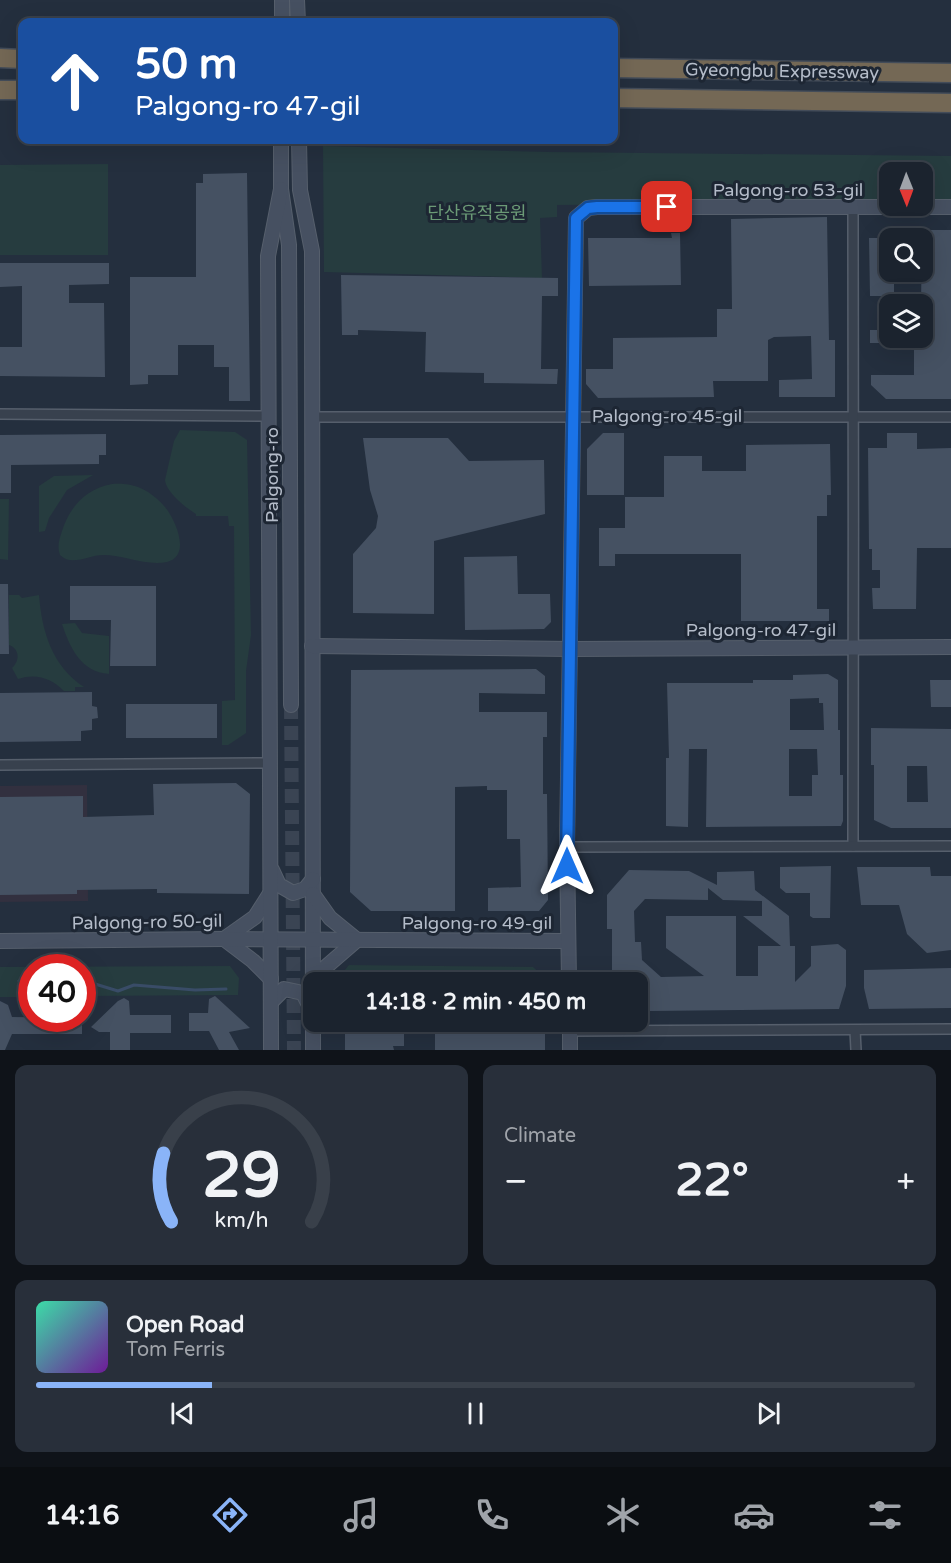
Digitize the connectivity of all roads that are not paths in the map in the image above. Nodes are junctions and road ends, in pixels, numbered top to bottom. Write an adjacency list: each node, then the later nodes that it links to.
1 (282, 0): 2 (main road); 3 (main road)
2 (297, 0): 4 (main road)
3 (282, 18)
4 (297, 18)
5 (0, 58): 6 (highway)
6 (18, 59)
7 (618, 68): 8 (highway, Gyeongbu Expressway)
8 (951, 73)
9 (0, 90): 10 (highway)
10 (18, 90)
11 (618, 98): 12 (highway, Gyeongbu Expressway)
12 (951, 103)
13 (281, 144): 15 (main road)
14 (299, 144): 16 (main road)
15 (281, 189): 19 (main road); 21 (main road)
16 (300, 190): 19 (main road); 23 (main road)
17 (951, 207): 18 (main road, Palgong-ro 53-gil)
18 (853, 208): 22 (main road, Palgong-ro 53-gil); 24 (street)
19 (289, 245): 30 (main road, Palgong-ro)
20 (0, 414): 21 (street)
21 (267, 416): 31 (main road)
22 (572, 416): 23 (street, Palgong-ro 45-gil); 24 (street, Palgong-ro 45-gil); 29 (main road, Palgong-ro 53-gil)
23 (311, 417): 26 (main road)
24 (852, 417): 25 (street, Palgong-ro 45-gil); 28 (street)
25 (951, 417)
26 (312, 646): 29 (main road, Palgong-ro 47-gil); 37 (main road)
27 (951, 647): 28 (main road, Palgong-ro 47-gil)
28 (855, 648): 29 (main road, Palgong-ro 47-gil); 33 (street)
29 (571, 649): 35 (main road, Palgong-ro 49-gil)
30 (291, 705)
31 (270, 763): 32 (street); 36 (main road)
32 (0, 765)
33 (853, 846): 34 (street); 35 (street)
34 (951, 846)
35 (567, 848): 46 (main road, Palgong-ro 49-gil)
36 (269, 862): 37 (main road); 39 (main road)
37 (313, 879): 38 (main road)
38 (313, 894): 43 (main road); 44 (main road)
39 (269, 895): 40 (main road); 41 (main road)
40 (224, 939): 41 (main road, Palgong-ro 50-gil); 45 (main road, Palgong-ro 50-gil); 50 (main road)
41 (271, 939): 42 (main road, Palgong-ro 50-gil); 50 (main road)
42 (294, 940): 43 (main road, Palgong-ro 49-gil)
43 (313, 940): 44 (main road, Palgong-ro 49-gil); 47 (main road)
44 (357, 940): 46 (main road, Palgong-ro 49-gil); 48 (main road)
45 (0, 941)
46 (567, 941): 49 (main road)
47 (313, 972)
48 (320, 972)
49 (569, 972)
50 (271, 979): 52 (main road)
51 (303, 993): 52 (main road)
52 (271, 1002): 58 (main road)
53 (648, 1028): 55 (street)
54 (951, 1029): 55 (street)
55 (855, 1030): 61 (street)
56 (313, 1032): 59 (main road)
57 (570, 1032): 60 (main road)
58 (271, 1050)
59 (313, 1050)
60 (570, 1050)
61 (856, 1050)

